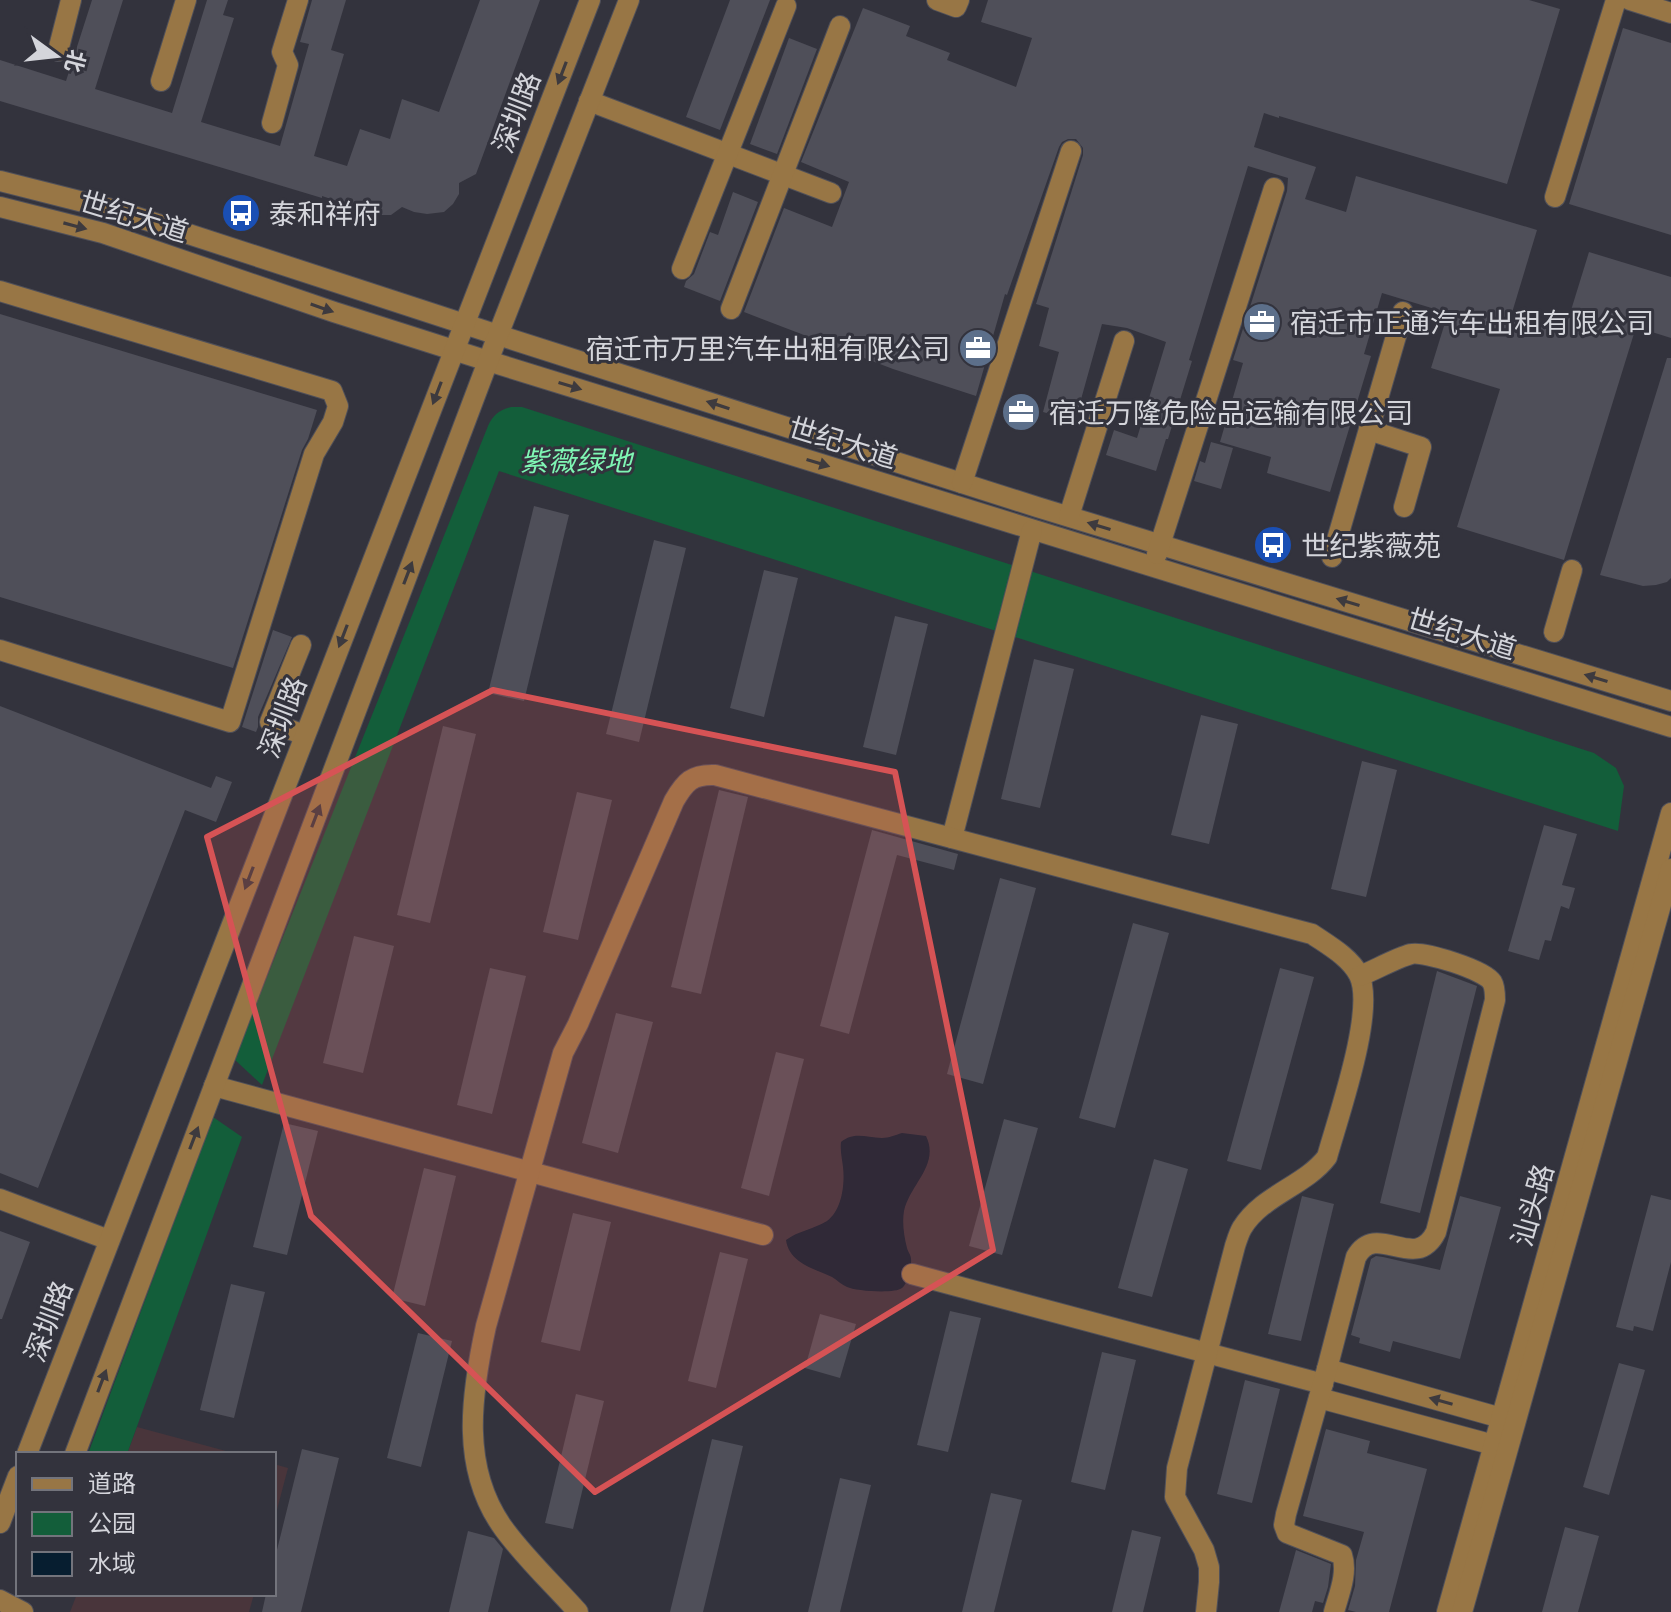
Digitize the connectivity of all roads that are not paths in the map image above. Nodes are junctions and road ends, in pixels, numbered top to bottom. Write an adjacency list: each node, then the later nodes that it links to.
1 (71, 0): 13 (street)
2 (186, 0): 14 (street)
3 (298, 0): 16 (street)
4 (590, 0): 29 (street, 深圳路, one-way to 29)
5 (629, 0): 15 (street)
6 (937, 0): 7 (street)
7 (959, 0)
8 (1616, 0): 23 (street)
9 (1630, 0): 11 (street)
10 (786, 6): 18 (street)
11 (1671, 13)
12 (840, 26): 19 (street)
13 (58, 51)
14 (161, 81)
15 (589, 101): 18 (street); 30 (street)
16 (272, 123)
17 (1071, 151): 35 (street)
18 (727, 154): 19 (street); 25 (street)
19 (783, 175): 22 (street); 27 (street)
20 (0, 181): 29 (street, 世纪大道)
21 (1274, 188): 39 (street)
22 (831, 193)
23 (1555, 197)
24 (0, 207): 32 (street, 世纪大道, one-way to 32)
25 (682, 269)
26 (0, 291): 45 (street)
27 (731, 309)
28 (1403, 312): 34 (street)
29 (463, 324): 30 (street, 世纪大道); 32 (street, 深圳路)
30 (498, 335): 33 (street); 35 (street, 世纪大道, one-way to 30)
31 (1124, 341): 37 (street)
32 (453, 349): 33 (street, 世纪大道); 48 (street, 深圳路, one-way to 48)
33 (488, 361): 38 (street, 世纪大道, one-way to 38); 53 (street, one-way to 33)
34 (1369, 430): 36 (street); 40 (street)
35 (962, 483): 37 (street, 世纪大道)
36 (1404, 507)
37 (1069, 516): 39 (street, 世纪大道, one-way to 37)
38 (1032, 530): 41 (street, 世纪大道); 50 (street)
39 (1160, 544): 41 (street); 46 (street, 世纪大道, one-way to 39)
40 (1332, 557)
41 (1153, 567): 47 (street, 世纪大道)
42 (1572, 570): 43 (street)
43 (1554, 632)
44 (301, 645): 48 (street)
45 (0, 650)
46 (1671, 701)
47 (1671, 727)
48 (304, 735): 57 (street, 深圳路, one-way to 57)
49 (1671, 813): 61 (street, 汕头路)
50 (952, 838): 52 (street); 54 (street)
51 (1671, 869): 61 (street, 汕头路)
52 (1360, 976): 59 (street); 60 (street)
53 (214, 1086): 54 (street); 64 (street, one-way to 53)
54 (530, 1171): 56 (street); 67 (street)
55 (0, 1199): 57 (street)
56 (763, 1235)
57 (109, 1240): 63 (street, 深圳路)
58 (912, 1274): 59 (street)
59 (1207, 1353): 60 (street); 68 (street)
60 (1323, 1384): 61 (street, one-way to 60); 62 (street); 69 (street)
61 (1508, 1420): 62 (street, 汕头路)
62 (1501, 1447): 70 (street, 汕头路); 71 (street, 汕头路)
63 (28, 1452)
64 (76, 1452)
65 (16, 1481): 66 (street)
66 (0, 1523)
67 (578, 1612)
68 (1206, 1612)
69 (1334, 1612)
70 (1447, 1612)
71 (1462, 1612)

